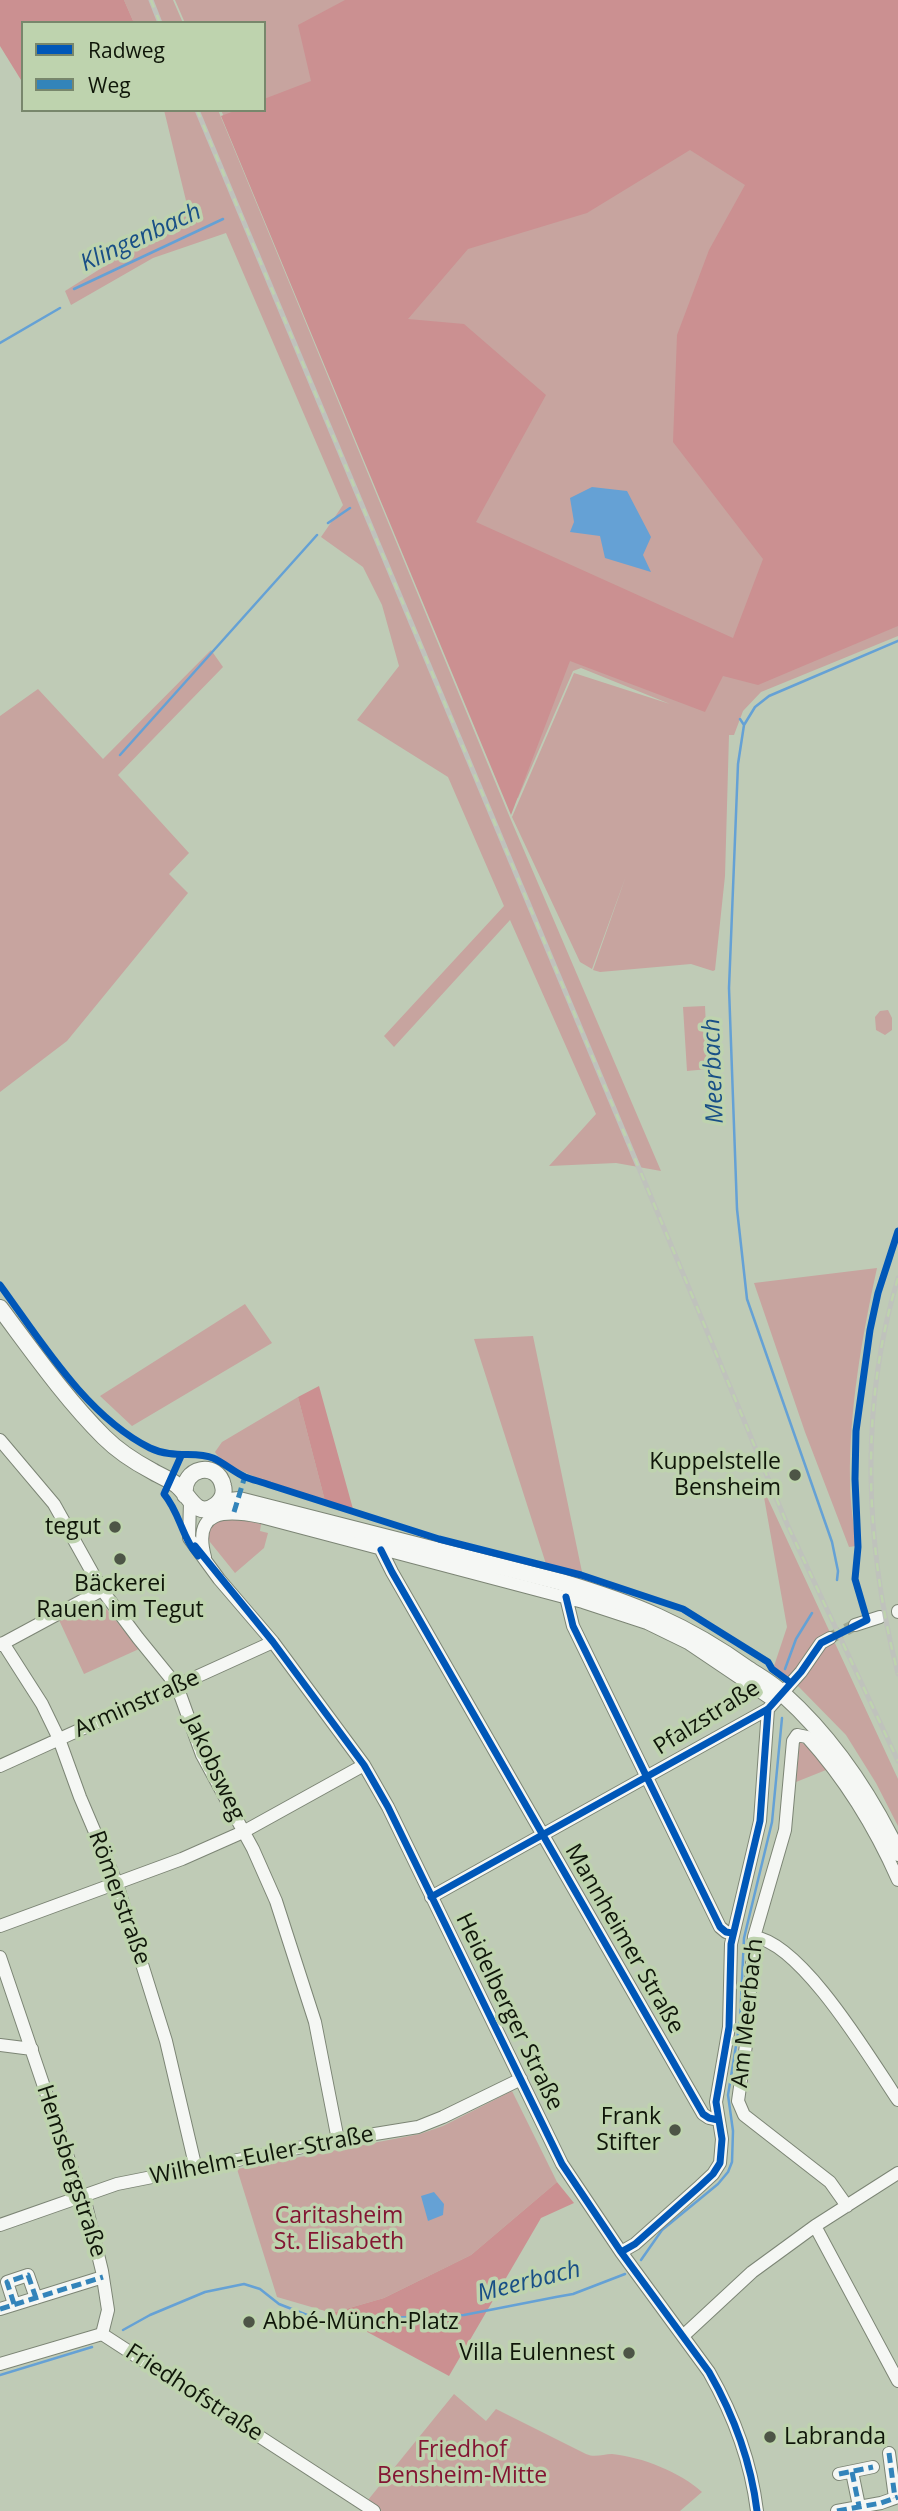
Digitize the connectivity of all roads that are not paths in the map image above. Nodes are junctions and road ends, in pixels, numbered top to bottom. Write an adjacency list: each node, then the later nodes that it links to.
1 (0, 1308): 2 (main road)
2 (89, 1420): 4 (main road); 5 (main road)
3 (0, 1440): 10 (street, Jakobsweg)
4 (190, 1476): 5 (main road, Heidelberger Straße); 6 (main road)
5 (187, 1499): 6 (main road); 7 (street, Heidelberger Straße)
6 (218, 1500): 7 (street); 18 (main road)
7 (195, 1546): 9 (street, Heidelberger Straße)
8 (381, 1549): 9 (street); 11 (street); 24 (street, Mannheimer Straße)
9 (206, 1561): 15 (street, Heidelberger Straße)
10 (102, 1590): 16 (street); 17 (street, Jakobsweg)
11 (566, 1597): 18 (street); 22 (street)
12 (880, 1617): 13 (street)
13 (855, 1625)
14 (830, 1638): 18 (street, Pfalzstraße)
15 (273, 1642): 17 (street, Arminstraße); 20 (street, Heidelberger Straße)
16 (1, 1644): 19 (street, Römerstraße)
17 (177, 1686): 19 (street, Arminstraße); 23 (street, Jakobsweg)
18 (775, 1701): 22 (street, Pfalzstraße); 25 (main road); 30 (street)
19 (59, 1739): 21 (street, Arminstraße); 27 (street, Römerstraße)
20 (364, 1765): 23 (street); 28 (street, Heidelberger Straße)
21 (0, 1766)
22 (646, 1778): 24 (street, Pfalzstraße); 30 (street)
23 (243, 1832): 27 (street); 38 (street, Jakobsweg)
24 (543, 1836): 28 (street, Pfalzstraße); 37 (street, Mannheimer Straße)
25 (898, 1853)
26 (898, 1880): 31 (street, Am Meerbach)
27 (117, 1884): 29 (street); 39 (street, Römerstraße)
28 (431, 1897): 35 (street, Heidelberger Straße)
29 (0, 1926)
30 (732, 1933): 37 (street)
31 (754, 1937): 36 (street); 42 (street, Am Meerbach)
32 (0, 1957): 34 (street, Hemsbergstraße)
33 (0, 2045): 34 (street)
34 (32, 2049): 41 (street, Hemsbergstraße)
35 (521, 2079): 38 (street, Wilhelm-Euler-Straße); 45 (street, Heidelberger Straße)
36 (898, 2100)
37 (718, 2120): 45 (street)
38 (338, 2140): 39 (street, Wilhelm-Euler-Straße)
39 (196, 2169): 41 (street, Wilhelm-Euler-Straße)
40 (898, 2173): 42 (street)
41 (84, 2197): 43 (street, Wilhelm-Euler-Straße); 46 (street, Hemsbergstraße)
42 (847, 2206): 44 (street)
43 (0, 2225)
44 (814, 2226): 51 (street); 53 (street)
45 (621, 2252): 51 (street, Heidelberger Straße)
46 (103, 2277): 47 (street); 50 (street, Hemsbergstraße)
47 (36, 2298): 48 (street); 48 (street)
48 (14, 2304): 49 (street)
49 (0, 2309)
50 (102, 2334): 52 (street, Friedhofstraße); 58 (street, Friedhofstraße)
51 (683, 2336): 59 (street, Heidelberger Straße)
52 (0, 2364)
53 (898, 2381)
54 (889, 2453): 56 (street)
55 (873, 2467): 57 (street)
56 (897, 2498): 57 (street)
57 (849, 2509)
58 (374, 2511)
59 (757, 2511)

